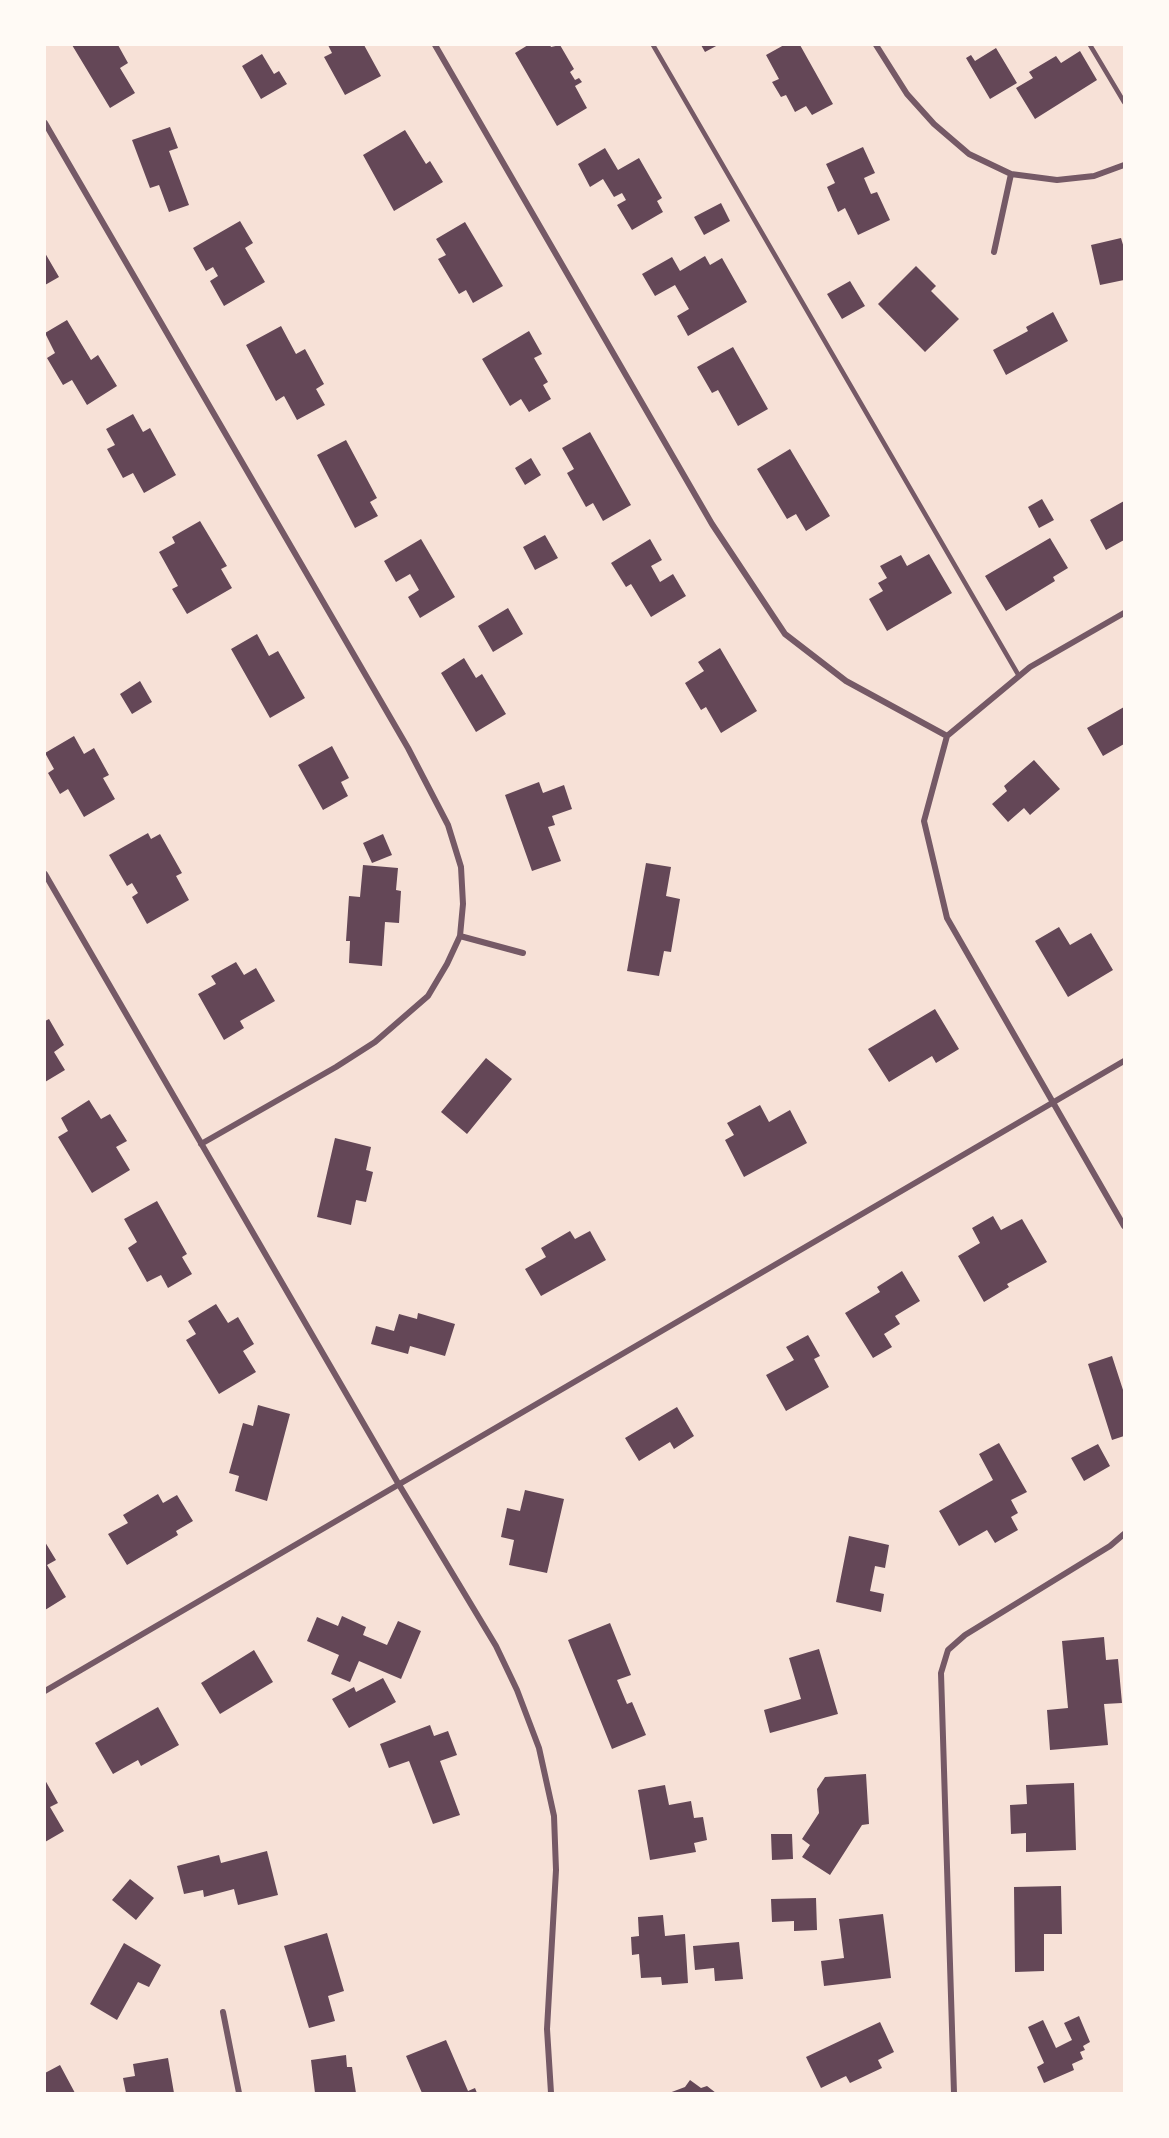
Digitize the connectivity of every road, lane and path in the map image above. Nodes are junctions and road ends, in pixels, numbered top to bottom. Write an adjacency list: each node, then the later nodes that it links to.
1 (435, 45): 12 (street)
2 (653, 45): 11 (lane)
3 (876, 45): 8 (street)
4 (1090, 45): 5 (lane)
5 (1124, 102)
6 (45, 123): 14 (street)
7 (1124, 165): 8 (street)
8 (1011, 174): 9 (street)
9 (994, 252)
10 (1124, 614): 11 (street)
11 (1019, 676): 12 (street)
12 (947, 736): 17 (street)
13 (45, 874): 18 (street)
14 (460, 936): 15 (street); 18 (street)
15 (523, 953)
16 (1124, 1061): 17 (street)
17 (1052, 1103): 19 (street); 20 (street)
18 (201, 1144): 20 (street)
19 (1124, 1226)
20 (398, 1483): 22 (street); 25 (street)
21 (1124, 1534): 26 (street)
22 (45, 1691)
23 (223, 2012): 24 (street)
24 (239, 2093)
25 (551, 2093)
26 (954, 2093)

